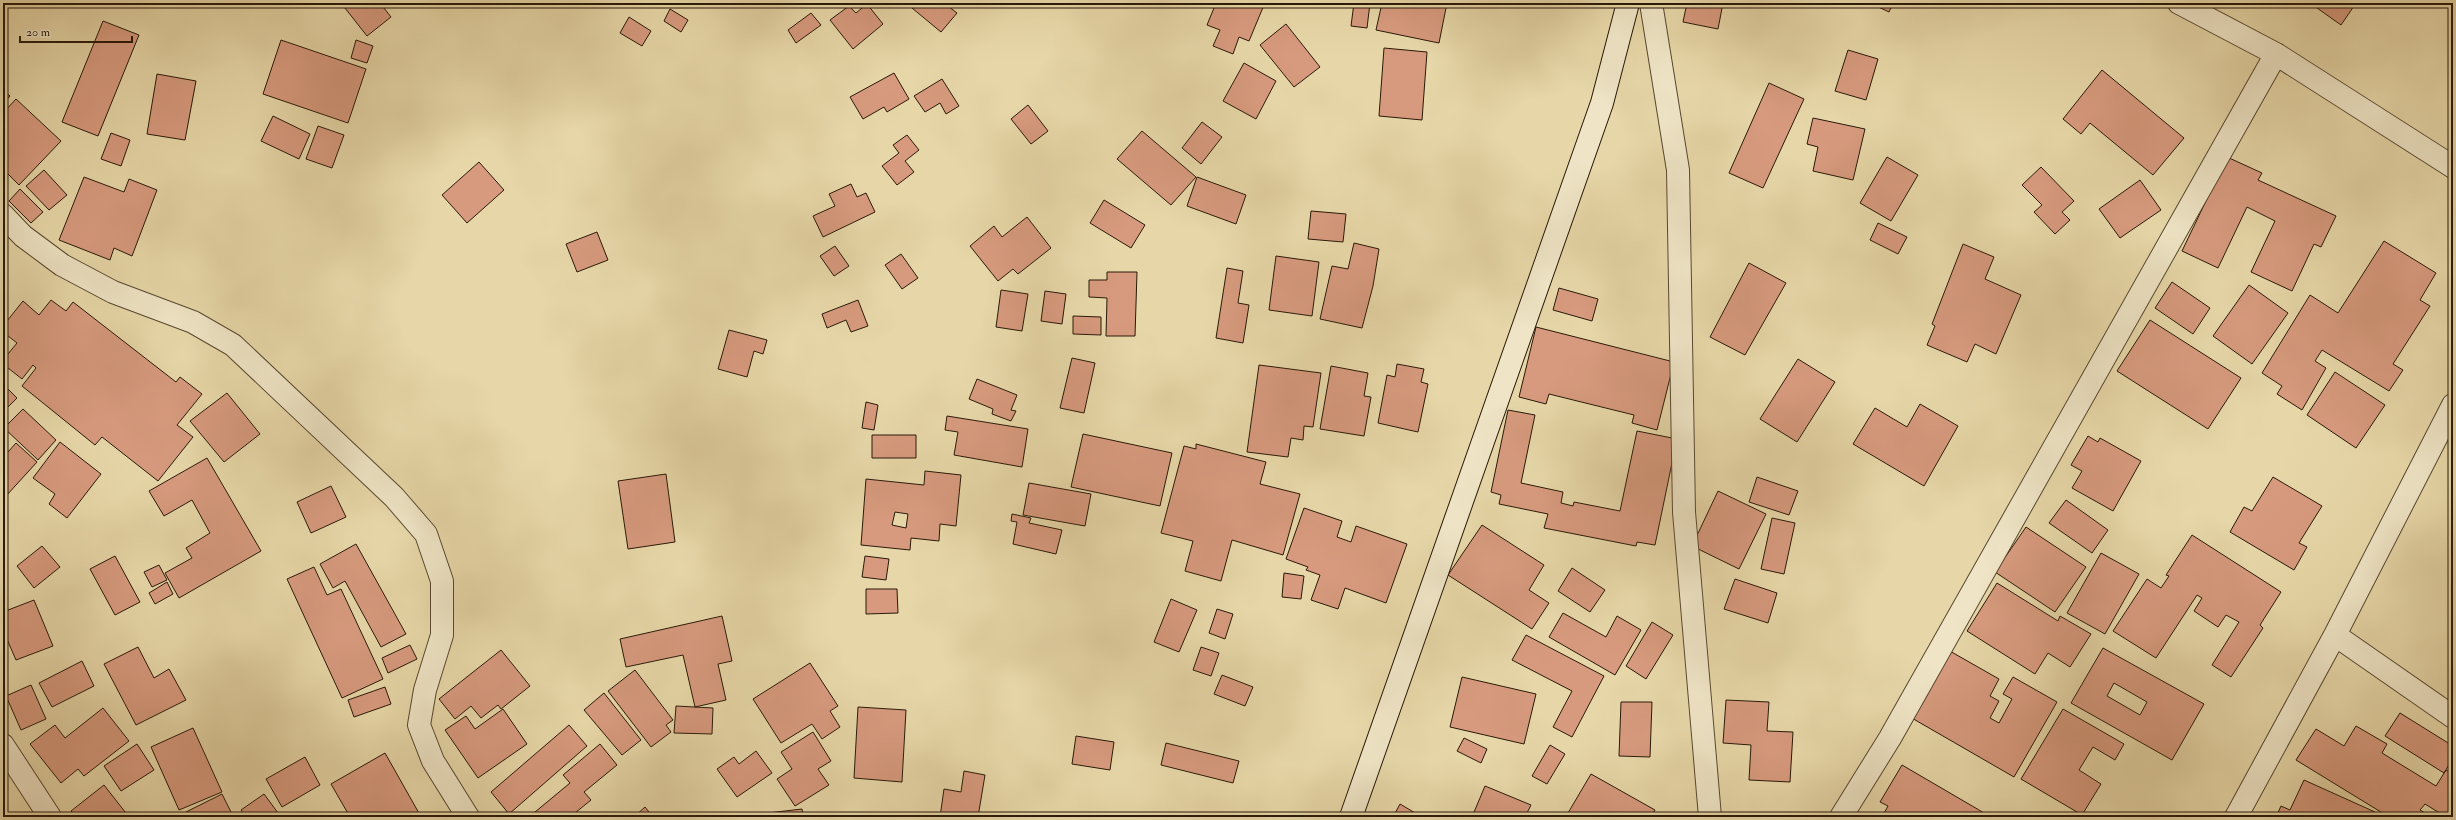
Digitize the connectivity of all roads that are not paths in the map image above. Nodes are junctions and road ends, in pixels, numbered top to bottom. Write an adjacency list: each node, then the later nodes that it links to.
1 (1628, 3): 13 (street)
2 (1651, 3): 14 (street)
3 (2179, 3): 4 (street)
4 (2276, 54): 5 (street); 15 (street)
5 (2453, 167)
6 (3, 215): 12 (street)
7 (2453, 405): 8 (street)
8 (2335, 635): 9 (street); 16 (street)
9 (2453, 717)
10 (3, 745): 11 (street)
11 (50, 817)
12 (468, 817)
13 (1351, 817)
14 (1710, 817)
15 (1841, 817)
16 (2236, 817)

